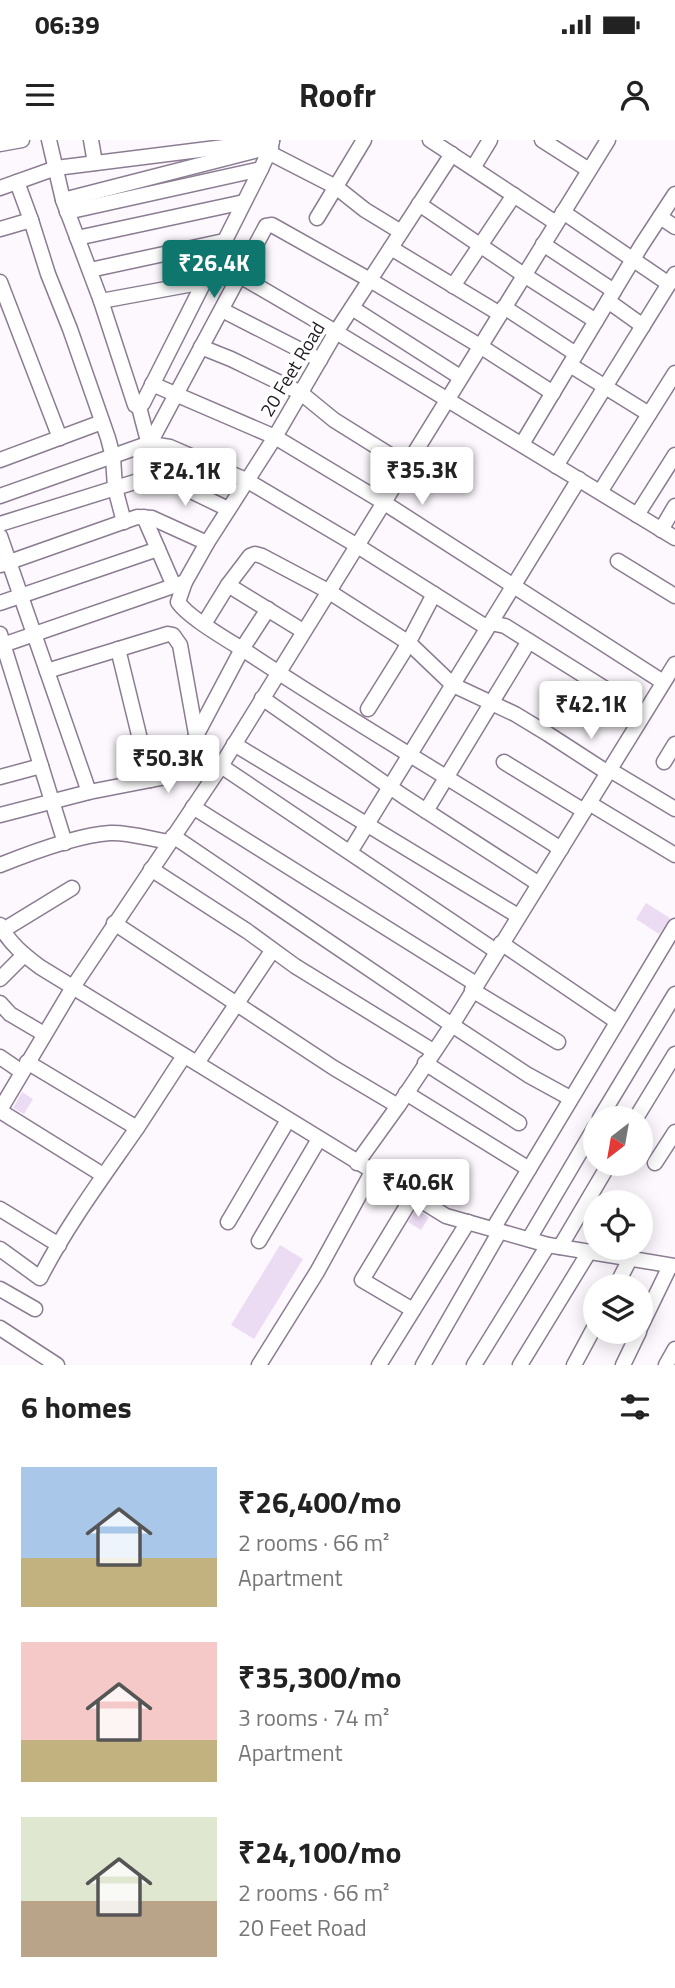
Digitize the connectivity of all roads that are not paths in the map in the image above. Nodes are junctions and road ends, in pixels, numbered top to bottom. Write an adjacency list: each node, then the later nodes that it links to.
1 (22, 140): 9 (street)
2 (49, 140): 13 (street)
3 (91, 140): 12 (street)
4 (364, 140): 18 (street)
5 (430, 140): 11 (street)
6 (490, 140): 14 (street)
7 (542, 140): 16 (street)
8 (608, 140): 16 (street)
9 (0, 144)
10 (269, 146): 12 (street); 15 (street); 18 (street); 24 (street)
11 (452, 154): 14 (street); 23 (street, 20 Feet Road)
12 (95, 163): 13 (street)
13 (56, 168): 17 (street); 24 (street)
14 (472, 168): 21 (street)
15 (261, 169): 22 (street); 24 (street)
16 (589, 170): 25 (street)
17 (17, 182): 19 (street); 28 (street)
18 (336, 187): 27 (street); 31 (street)
19 (0, 188)
20 (675, 194): 26 (street)
21 (514, 195): 25 (street); 35 (street)
22 (244, 202): 32 (street); 33 (street)
23 (419, 204): 31 (street, 20 Feet Road); 35 (street)
24 (65, 206): 32 (street)
25 (560, 217): 34 (street); 37 (street)
26 (660, 217): 29 (street); 37 (street)
27 (317, 218)
28 (32, 220): 30 (street); 68 (street)
29 (675, 227)
30 (0, 229)
31 (401, 232): 36 (street, 20 Feet Road)
32 (78, 238): 38 (street)
33 (224, 241): 38 (street); 44 (street)
34 (543, 244): 39 (street); 46 (street)
35 (481, 246): 39 (street); 45 (street)
36 (391, 248): 42 (street, 20 Feet Road); 45 (street)
37 (634, 259): 41 (street); 46 (street)
38 (90, 270): 47 (street)
39 (524, 275): 50 (street); 51 (street)
40 (240, 276): 42 (street); 49 (street); 53 (street)
41 (672, 279): 52 (street)
42 (370, 280): 48 (street, 20 Feet Road); 54 (street)
43 (0, 282): 70 (street)
44 (204, 282): 47 (street); 60 (street)
45 (453, 286): 50 (street)
46 (611, 296): 51 (street); 52 (street)
47 (101, 301): 66 (street)
48 (352, 307): 53 (street, 20 Feet Road); 59 (street)
49 (222, 310): 55 (street); 56 (street)
50 (502, 311): 54 (street); 57 (street)
51 (596, 321): 57 (street)
52 (643, 326): 61 (street)
53 (336, 332): 56 (street, 20 Feet Road); 65 (street)
54 (480, 346): 59 (street); 63 (street)
55 (201, 347): 62 (street); 64 (street)
56 (320, 360): 62 (street, 20 Feet Road)
57 (573, 360): 61 (street); 63 (street)
58 (675, 373): 67 (street)
59 (460, 377): 65 (street)
60 (152, 384): 64 (street); 66 (street)
61 (605, 387): 67 (street); 77 (street)
62 (301, 393): 69 (street, 20 Feet Road); 76 (street)
63 (553, 393): 71 (street)
64 (176, 396): 69 (street); 72 (street)
65 (447, 399): 71 (street); 76 (street)
66 (139, 407): 72 (street)
67 (649, 414): 81 (street)
68 (102, 422): 70 (street); 74 (street)
69 (275, 437): 78 (street, 20 Feet Road); 83 (street)
70 (61, 438): 75 (street)
71 (522, 444): 77 (street)
72 (149, 445): 74 (street); 78 (street)
73 (675, 455): 86 (street)
74 (113, 457): 80 (street); 82 (street)
75 (0, 460)
76 (406, 465): 83 (street)
77 (556, 466): 79 (street)
78 (246, 480): 85 (street, 20 Feet Road); 94 (street)
79 (579, 480): 81 (street); 100 (street)
80 (115, 488): 85 (street); 88 (street); 89 (street)
81 (600, 492): 86 (street)
82 (0, 495)
83 (383, 502): 94 (street); 100 (street)
84 (675, 506): 90 (street)
85 (228, 509): 93 (street, 20 Feet Road)
86 (636, 515): 90 (street)
87 (144, 517): 88 (street); 93 (street); 95 (street)
88 (124, 522): 97 (street)
89 (0, 524)
90 (661, 530): 92 (street)
91 (0, 536): 97 (street)
92 (675, 538)
93 (207, 544): 98 (street, 20 Feet Road)
94 (356, 545): 101 (street); 102 (street)
95 (158, 549): 98 (street); 103 (street)
96 (618, 561): 104 (street)
97 (4, 564): 103 (street)
98 (179, 584): 108 (street); 110 (street)
99 (228, 585): 101 (street); 106 (street); 108 (street)
100 (513, 586): 107 (street); 119 (street)
101 (328, 591): 109 (street); 113 (street)
102 (434, 594): 107 (street); 113 (street)
103 (21, 596): 105 (street); 110 (street)
104 (675, 596)
105 (0, 603)
106 (268, 609): 109 (street); 115 (street)
107 (491, 623): 112 (street); 120 (street)
108 (204, 624): 115 (street)
109 (303, 631): 118 (street)
110 (34, 634): 111 (street); 117 (street)
111 (1, 641): 131 (street)
112 (529, 641): 122 (street); 124 (street)
113 (409, 643): 120 (street); 123 (street)
114 (118, 649): 117 (street); 125 (street); 136 (street)
115 (242, 649): 118 (street); 125 (street)
116 (675, 664): 119 (street)
117 (47, 671): 138 (street)
118 (278, 673): 121 (street); 128 (street)
119 (663, 682): 124 (street)
120 (453, 685): 122 (street); 128 (street)
121 (262, 698): 126 (street); 137 (street)
122 (492, 702): 133 (street); 135 (street)
123 (368, 709)
124 (644, 713): 133 (street)
125 (196, 734): 136 (street)
126 (234, 744): 132 (street); 145 (street)
127 (675, 744): 130 (street)
128 (410, 755): 135 (street); 137 (street)
129 (505, 762): 141 (street)
130 (664, 762)
131 (41, 766): 134 (street); 139 (street)
132 (221, 766): 140 (street); 149 (street)
133 (610, 770): 141 (street); 142 (street)
134 (0, 777)
135 (446, 777): 143 (street); 148 (street)
136 (150, 780): 138 (street)
137 (390, 787): 143 (street); 145 (street)
138 (89, 792): 139 (street)
139 (52, 802): 144 (street); 147 (street)
140 (193, 807): 146 (street); 164 (street)
141 (587, 807): 148 (street); 150 (street)
142 (675, 808)
143 (426, 811): 153 (street)
144 (0, 815)
145 (368, 824): 149 (street); 155 (street)
146 (171, 839): 147 (street); 152 (street); 169 (street)
147 (65, 843): 151 (street)
148 (561, 849): 153 (street)
149 (350, 852): 159 (street)
150 (675, 855)
151 (0, 865)
152 (151, 869): 156 (street); 160 (street)
153 (538, 884): 155 (street)
154 (72, 888): 158 (street)
155 (518, 916): 159 (street)
156 (114, 923): 163 (street); 167 (street)
157 (675, 926): 168 (street)
158 (1, 929): 161 (street)
159 (499, 947): 164 (street); 168 (street)
160 (272, 951): 167 (street); 174 (street)
161 (24, 955): 162 (street); 163 (street)
162 (0, 979)
163 (73, 987): 170 (street); 175 (street)
164 (474, 987): 169 (street); 171 (street)
165 (675, 994): 179 (street)
166 (0, 1003): 170 (street)
167 (236, 1004): 175 (street); 178 (street)
168 (616, 1021): 177 (street)
169 (452, 1025): 174 (street); 177 (street)
170 (44, 1034): 176 (street)
171 (558, 1042)
172 (675, 1054): 180 (street)
173 (0, 1057): 176 (street)
174 (429, 1057): 178 (street); 183 (street)
175 (190, 1059): 182 (street); 184 (street)
176 (24, 1067): 181 (street); 184 (street)
177 (570, 1098): 190 (street)
178 (402, 1100): 188 (street); 190 (street)
179 (607, 1106)
180 (643, 1106)
181 (0, 1110): 192 (street)
182 (288, 1120): 186 (street); 196 (street)
183 (519, 1123)
184 (136, 1128): 192 (street)
185 (675, 1132): 189 (street)
186 (319, 1139): 188 (street); 200 (street)
187 (583, 1147): 199 (street)
188 (357, 1163): 191 (street)
189 (655, 1163)
190 (529, 1169): 198 (street)
191 (372, 1172): 194 (street); 217 (street)
192 (103, 1175): 201 (street)
193 (601, 1176): 202 (street)
194 (413, 1196): 197 (street); 211 (street)
195 (0, 1209): 201 (street)
196 (228, 1222)
197 (468, 1222): 198 (street); 211 (street)
198 (496, 1230): 199 (street); 219 (street)
199 (529, 1239): 202 (street)
200 (259, 1241)
201 (59, 1245): 203 (street)
202 (554, 1246): 204 (street); 220 (street)
203 (0, 1250)
204 (583, 1251)
205 (584, 1260): 221 (street)
206 (636, 1260): 207 (street)
207 (673, 1266): 209 (street)
208 (0, 1289): 210 (street)
209 (653, 1305)
210 (35, 1309)
211 (413, 1310): 218 (street)
212 (0, 1328): 216 (street)
213 (586, 1344): 222 (street)
214 (633, 1344): 223 (street)
215 (675, 1349): 224 (street)
216 (57, 1365)
217 (260, 1365)
218 (379, 1365)
219 (423, 1365)
220 (474, 1365)
221 (520, 1365)
222 (575, 1365)
223 (623, 1365)
224 (666, 1365)

